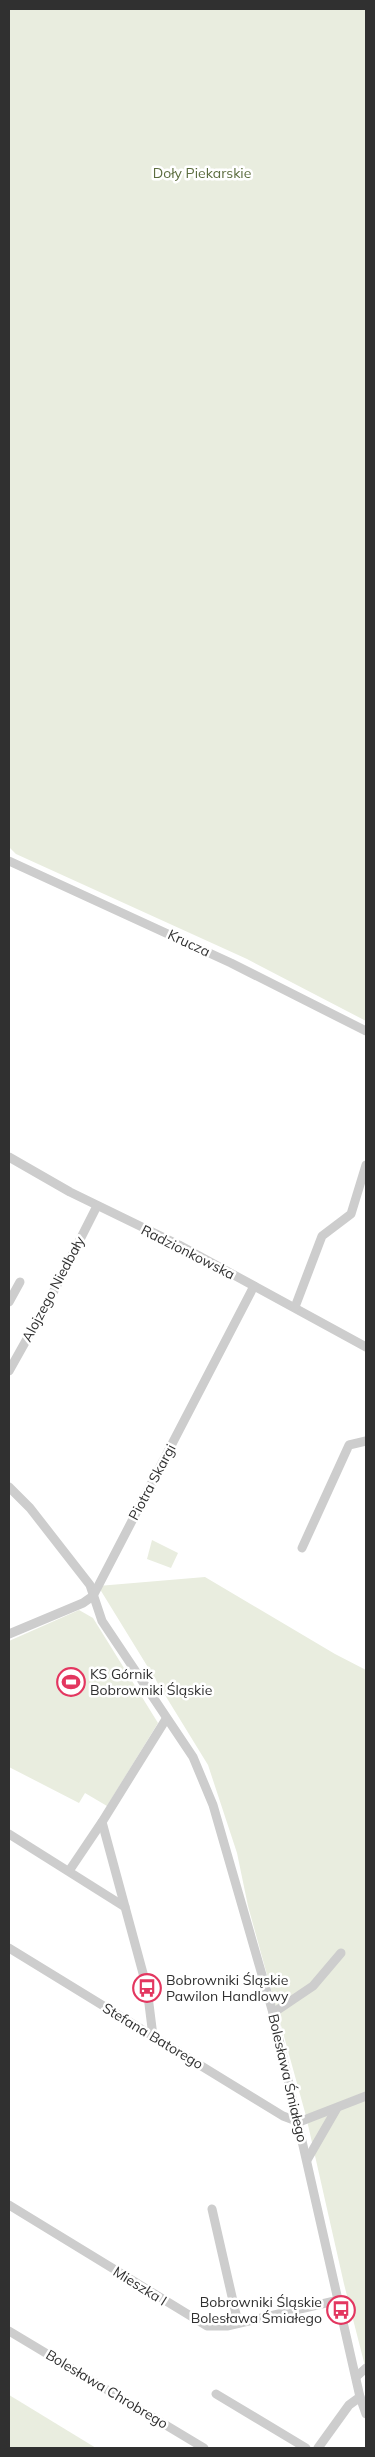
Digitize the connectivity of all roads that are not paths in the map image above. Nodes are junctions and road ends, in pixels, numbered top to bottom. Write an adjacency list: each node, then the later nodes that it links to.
1 (9, 861): 2 (street, Krucza)
2 (366, 1031)
3 (9, 1157): 5 (street, Radzionkowska)
4 (366, 1165): 9 (street)
5 (96, 1206): 7 (street, Radzionkowska); 11 (street, Alojzego Niedbały)
6 (20, 1282): 8 (street)
7 (254, 1286): 9 (street, Radzionkowska); 16 (street, Piotra Skargi)
8 (9, 1302)
9 (295, 1307): 10 (street, Radzionkowska)
10 (366, 1347)
11 (12, 1359): 12 (street, Alojzego Niedbały)
12 (9, 1372)
13 (366, 1441): 15 (street)
14 (9, 1487): 16 (street, Bolesława Śmiałego)
15 (302, 1548)
16 (94, 1596): 17 (street); 18 (street, Bolesława Śmiałego)
17 (9, 1634)
18 (166, 1719): 19 (street); 25 (street, Bolesława Śmiałego)
19 (102, 1822): 21 (street); 22 (street)
20 (9, 1834): 21 (street)
21 (69, 1871): 22 (street)
22 (125, 1907): 26 (street)
23 (9, 1948): 26 (street, Stefana Batorego)
24 (341, 1953): 25 (street)
25 (273, 2013): 29 (street, Bolesława Śmiałego)
26 (153, 2036): 29 (street, Stefana Batorego)
27 (366, 2096): 28 (street)
28 (337, 2108): 29 (street); 30 (street)
29 (298, 2122): 30 (street, Bolesława Śmiałego)
30 (307, 2160): 33 (street, Bolesława Śmiałego)
31 (9, 2205): 34 (street, Mieszka I)
32 (212, 2209): 34 (street)
33 (339, 2300): 34 (street, Mieszka I); 37 (street, Bolesława Śmiałego)
34 (238, 2323)
35 (9, 2331): 41 (street, Bolesława Chrobrego)
36 (366, 2368): 37 (street)
37 (356, 2377): 39 (street, Bolesława Śmiałego)
38 (216, 2394): 42 (street)
39 (360, 2397): 40 (street, Bolesława Śmiałego); 43 (street)
40 (366, 2414)
41 (204, 2448)
42 (306, 2448)
43 (318, 2448)

